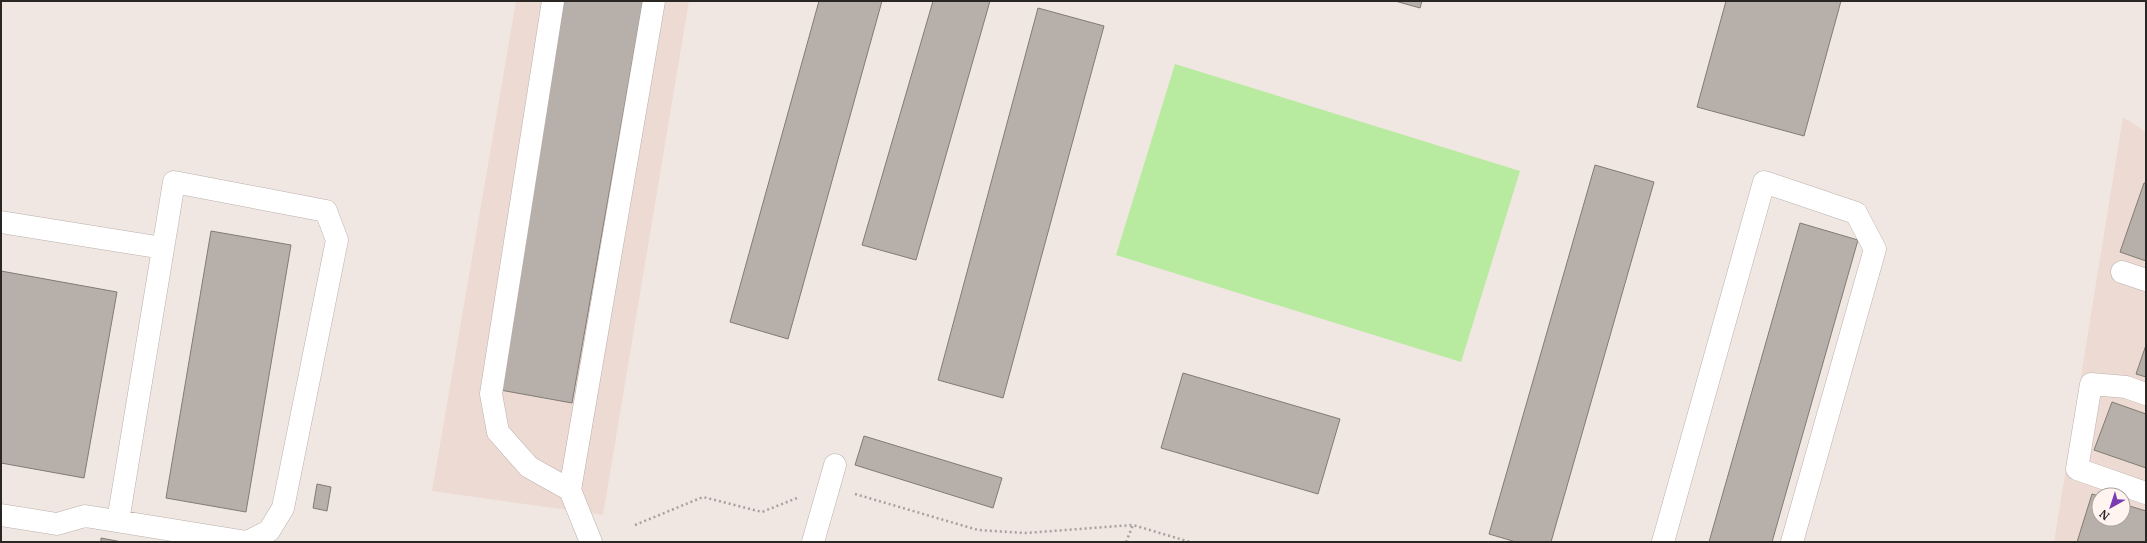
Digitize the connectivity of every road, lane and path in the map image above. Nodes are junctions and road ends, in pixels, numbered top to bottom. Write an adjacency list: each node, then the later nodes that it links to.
1 (553, 1): 10 (lane)
2 (654, 1): 10 (lane)
3 (1, 222): 4 (lane)
4 (163, 248): 13 (lane); 16 (lane)
5 (2122, 272): 6 (lane)
6 (2146, 280)
7 (2146, 394): 11 (lane)
8 (836, 465): 9 (lane)
9 (829, 486): 14 (path); 15 (path); 18 (lane)
10 (570, 490): 17 (lane)
11 (2146, 492)
12 (1, 515): 13 (lane)
13 (118, 521): 16 (lane)
14 (635, 525)
15 (1133, 525): 19 (path); 20 (path)
16 (247, 542)
17 (591, 542)
18 (813, 542)
19 (1126, 542)
20 (1190, 542)
21 (1663, 542): 22 (lane)
22 (1792, 542)

